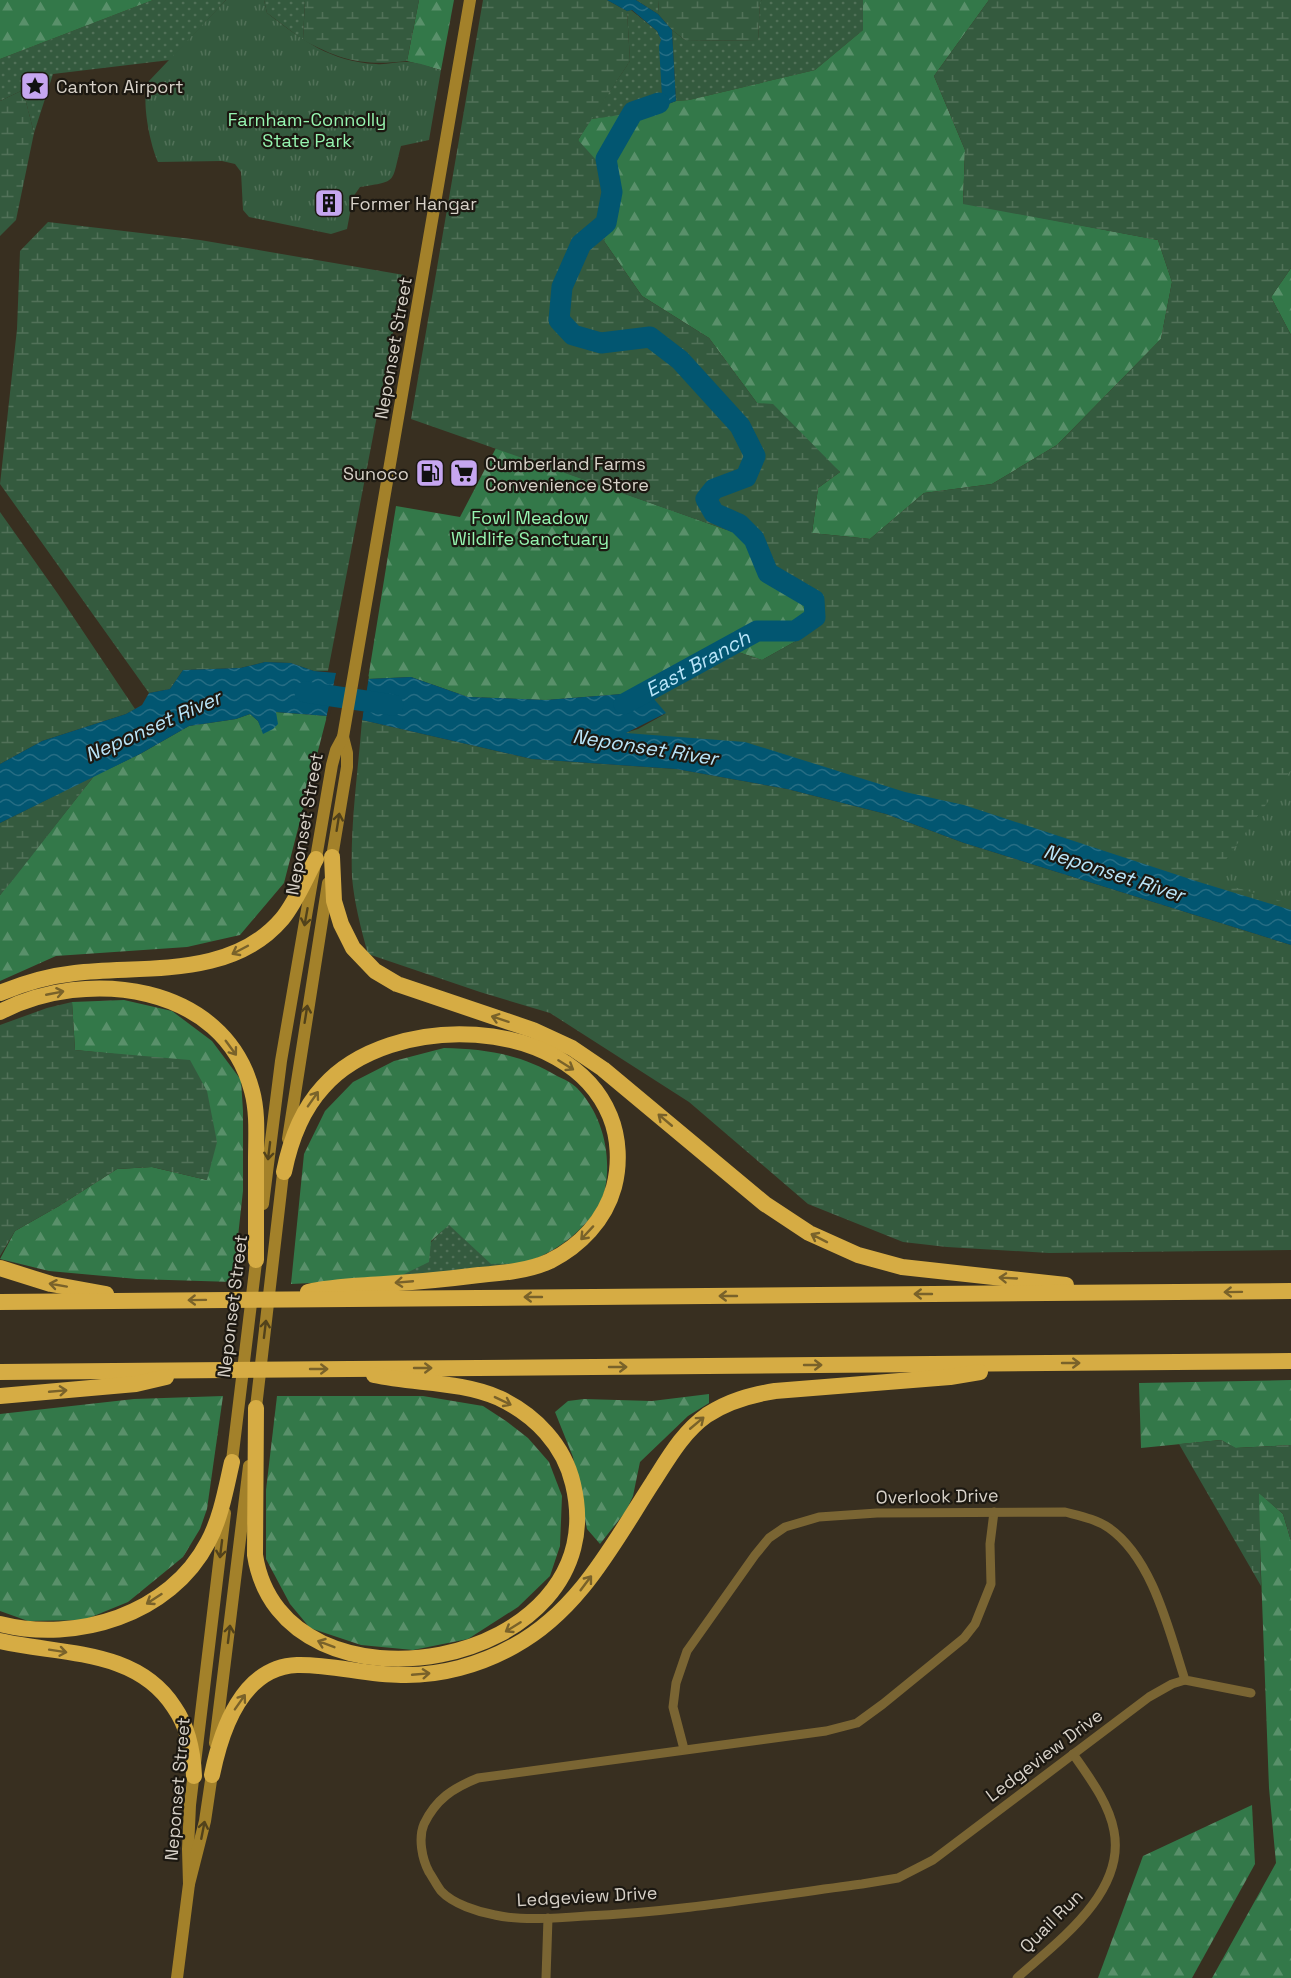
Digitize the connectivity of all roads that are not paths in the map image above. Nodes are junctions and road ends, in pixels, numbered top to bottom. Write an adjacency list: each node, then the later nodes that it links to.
1 (470, 0): 2 (main road, Neponset Street)
2 (324, 858): 3 (highway, one-way to 3); 5 (main road, Neponset Street, one-way to 2); 6 (main road, Neponset Street, one-way to 6); 9 (highway, one-way to 2)
3 (0, 993)
4 (0, 1012): 6 (highway, one-way to 6)
5 (284, 1173): 10 (highway, one-way to 10); 19 (main road, Neponset Street, one-way to 5)
6 (256, 1260): 20 (main road, Neponset Street)
7 (0, 1268): 11 (highway, one-way to 7)
8 (1291, 1291): 9 (highway, one-way to 9)
9 (1129, 1293): 10 (highway, one-way to 10)
10 (276, 1299): 11 (highway, one-way to 11)
11 (136, 1300): 12 (highway)
12 (0, 1302)
13 (1291, 1361): 14 (highway, one-way to 13)
14 (1038, 1363): 15 (highway, one-way to 14); 28 (highway, one-way to 14)
15 (344, 1369): 16 (highway, one-way to 15); 19 (highway, one-way to 19)
16 (198, 1370): 17 (highway); 18 (highway, one-way to 16)
17 (0, 1372)
18 (0, 1396)
19 (256, 1408): 28 (main road, Neponset Street, one-way to 19)
20 (231, 1462): 22 (highway, one-way to 22); 29 (main road, Neponset Street, one-way to 29)
21 (994, 1512): 24 (street, Overlook Drive); 26 (street, Ledgeview Drive); 26 (street, Overlook Drive)
22 (0, 1624)
23 (0, 1641): 29 (highway, one-way to 29)
24 (1185, 1680): 25 (street); 27 (street, Ledgeview Drive)
25 (1251, 1693)
26 (684, 1749): 31 (street, Ledgeview Drive)
27 (1073, 1754): 31 (street, Ledgeview Drive); 34 (street, Quail Run)
28 (212, 1775): 30 (main road, Neponset Street, one-way to 28)
29 (194, 1776): 30 (main road, Neponset Street)
30 (189, 1884): 32 (main road, Neponset Street)
31 (548, 1918): 33 (street)
32 (177, 1978)
33 (546, 1978)
34 (1017, 1978)

